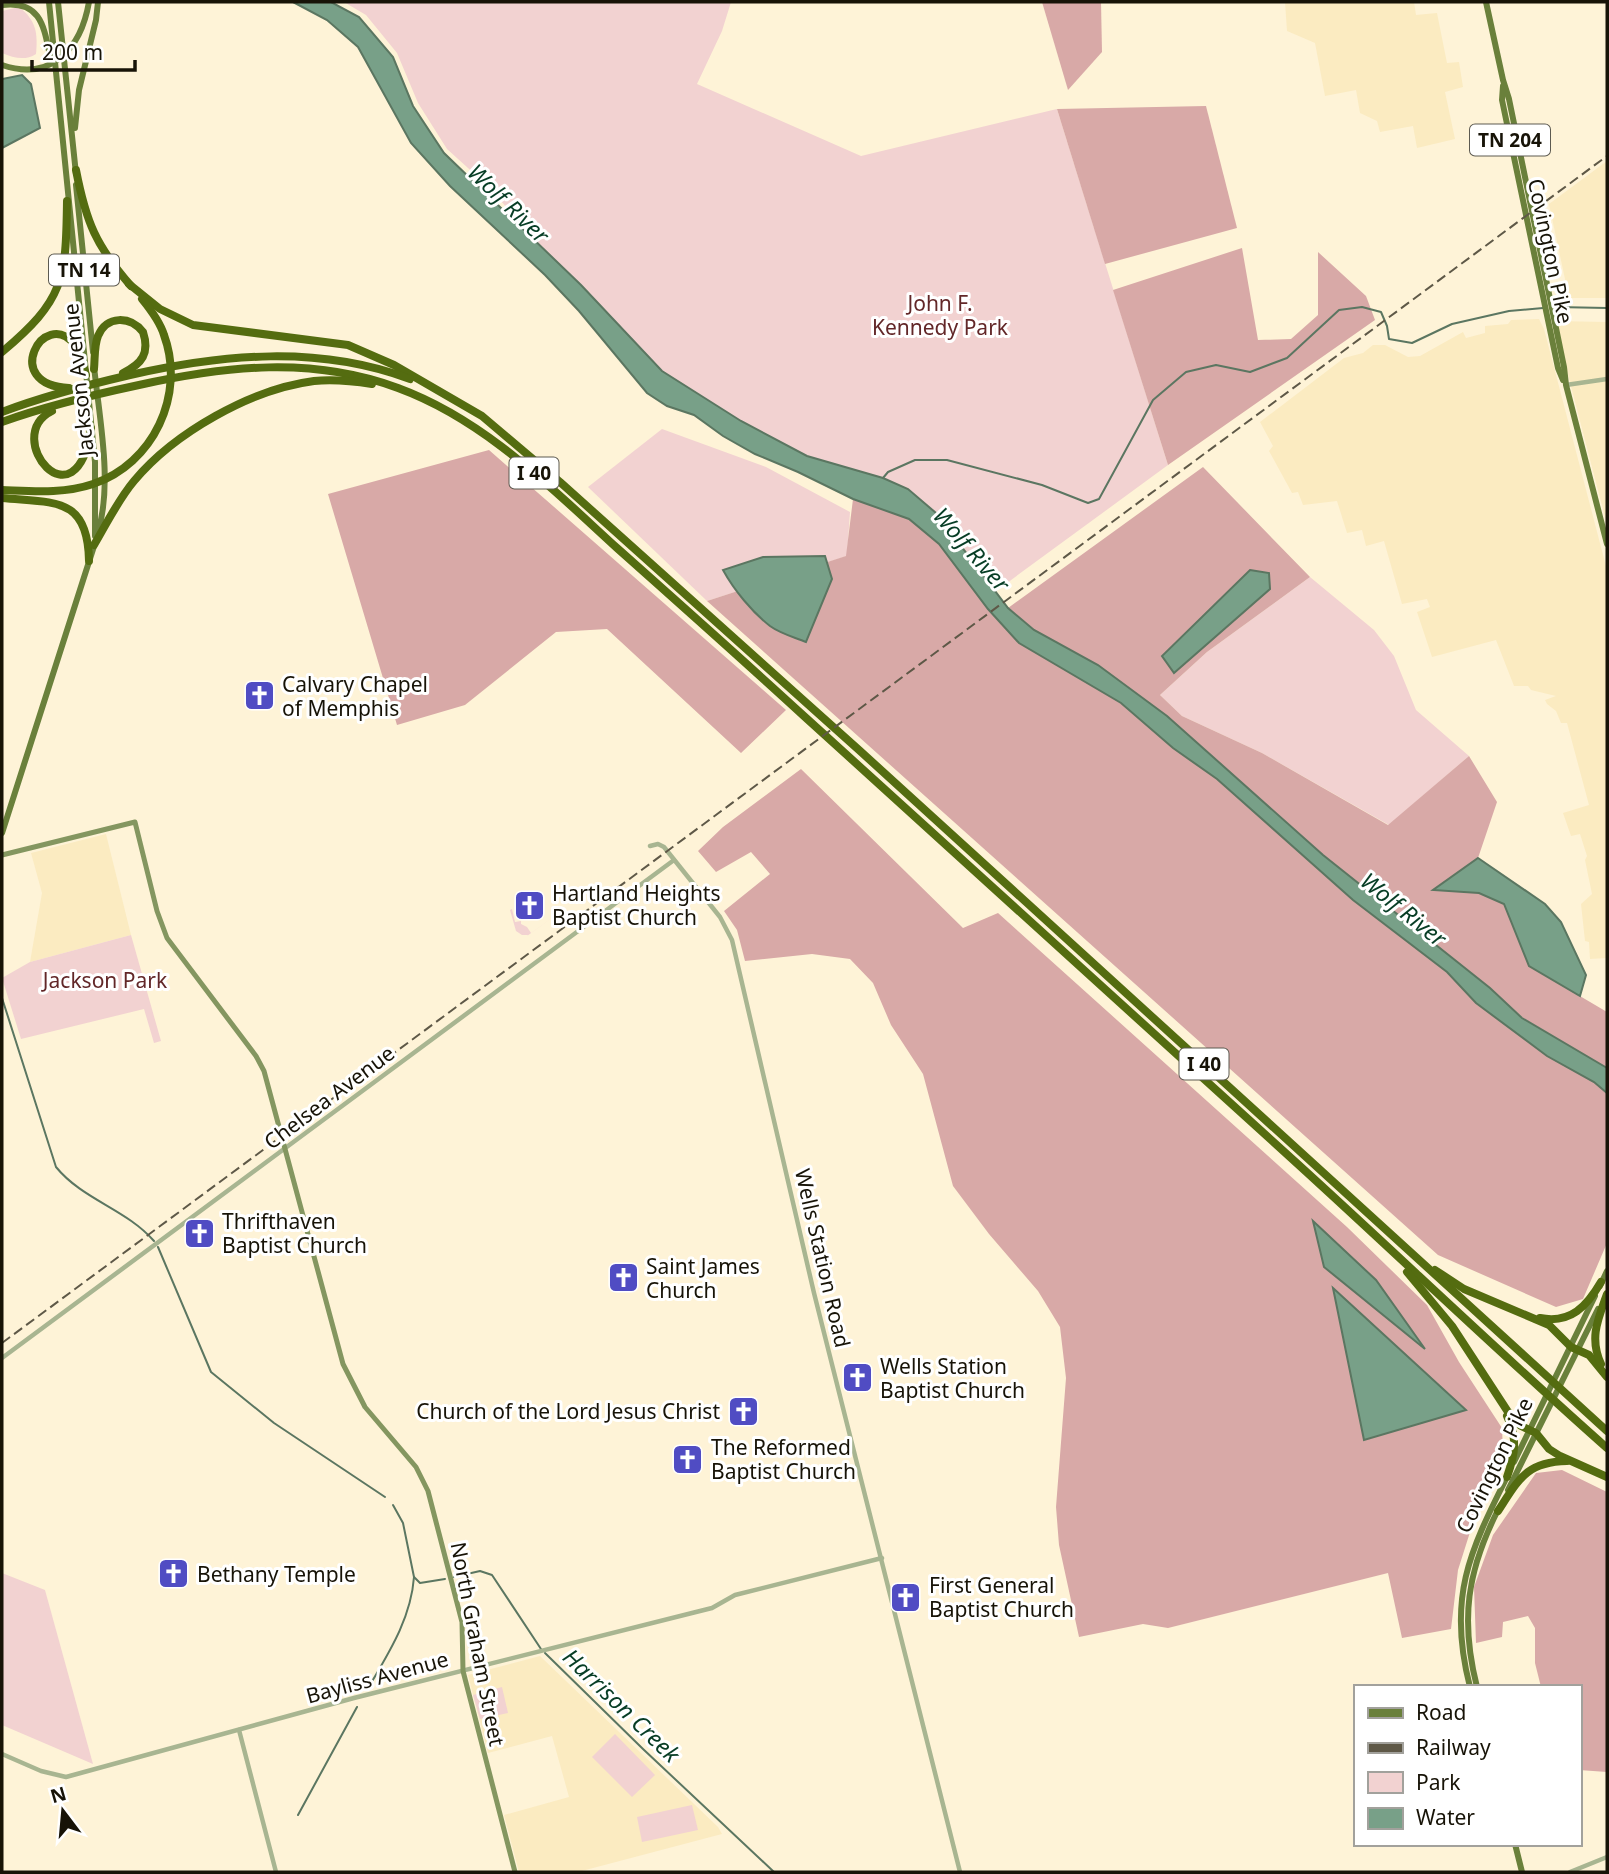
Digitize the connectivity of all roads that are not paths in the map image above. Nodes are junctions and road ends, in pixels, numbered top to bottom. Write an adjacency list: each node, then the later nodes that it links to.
1 (49, 2): 9 (main road, TN 14)
2 (58, 2): 10 (main road, TN 14)
3 (89, 2): 8 (main road)
4 (98, 2): 10 (main road)
5 (1486, 2): 19 (main road, Covington Pike / TN 204)
6 (21, 3): 7 (main road); 9 (main road)
7 (2, 5)
8 (2, 65)
9 (56, 92): 12 (main road, TN 14)
10 (73, 140): 11 (main road, TN 14)
11 (76, 170): 13 (highway); 15 (main road, Jackson Avenue / TN 14)
12 (67, 201): 14 (highway); 16 (main road, Jackson Avenue / TN 14)
13 (129, 284): 23 (highway); 27 (highway)
14 (2, 352)
15 (94, 369): 18 (highway); 30 (main road, Jackson Avenue / TN 14)
16 (86, 375): 20 (highway); 26 (main road, Jackson Avenue / TN 14)
17 (1607, 379): 19 (street)
18 (106, 381): 20 (highway, I 40); 23 (highway, I 40)
19 (1566, 385): 29 (main road, Covington Pike / TN 204)
20 (76, 388): 24 (highway, I 40)
21 (408, 392): 22 (highway, I 40); 30 (highway); 37 (highway, I 40)
22 (74, 400): 25 (highway, I 40); 26 (highway)
23 (457, 401): 38 (highway, I 40)
24 (2, 412)
25 (2, 422)
26 (91, 428): 30 (main road, Jackson Avenue / TN 14)
27 (2, 490)
28 (2, 498): 31 (highway)
29 (1607, 544)
30 (94, 545): 31 (main road, Jackson Avenue / TN 14)
31 (89, 561): 32 (main road, Jackson Avenue / TN 14)
32 (2, 833)
33 (650, 846): 35 (street, Wells Station Road)
34 (2, 855): 36 (main road, North Graham Street)
35 (674, 860): 36 (street, Chelsea Avenue); 54 (street, Wells Station Road)
36 (285, 1149): 44 (street, Chelsea Avenue); 55 (main road, North Graham Street)
37 (1367, 1229): 46 (highway); 49 (highway, I 40)
38 (1407, 1250): 42 (highway); 47 (highway, I 40)
39 (1607, 1270): 40 (main road, Covington Pike)
40 (1601, 1282): 42 (highway); 43 (main road, Covington Pike)
41 (1607, 1293): 43 (main road, Covington Pike); 45 (highway)
42 (1532, 1316): 43 (highway)
43 (1574, 1348): 45 (highway); 48 (main road, Covington Pike)
44 (2, 1358)
45 (1607, 1376)
46 (1500, 1400): 48 (highway); 51 (highway)
47 (1607, 1431)
48 (1533, 1432): 50 (highway); 51 (main road, Covington Pike); 53 (main road, Covington Pike)
49 (1607, 1448)
50 (1569, 1461): 52 (highway); 53 (highway)
51 (1507, 1477): 56 (main road, Covington Pike)
52 (1607, 1477)
53 (1498, 1511): 57 (main road, Covington Pike)
54 (881, 1558): 55 (street, Bayliss Avenue); 64 (street, Wells Station Road)
55 (463, 1671): 58 (street, Bayliss Avenue); 63 (main road, North Graham Street)
56 (1470, 1685)
57 (1477, 1685)
58 (239, 1730): 59 (street, Bayliss Avenue); 62 (street)
59 (2, 1754)
60 (1516, 1846): 65 (main road)
61 (1607, 1857): 66 (street)
62 (276, 1872)
63 (515, 1872)
64 (960, 1872)
65 (1522, 1872)
66 (1570, 1872)

